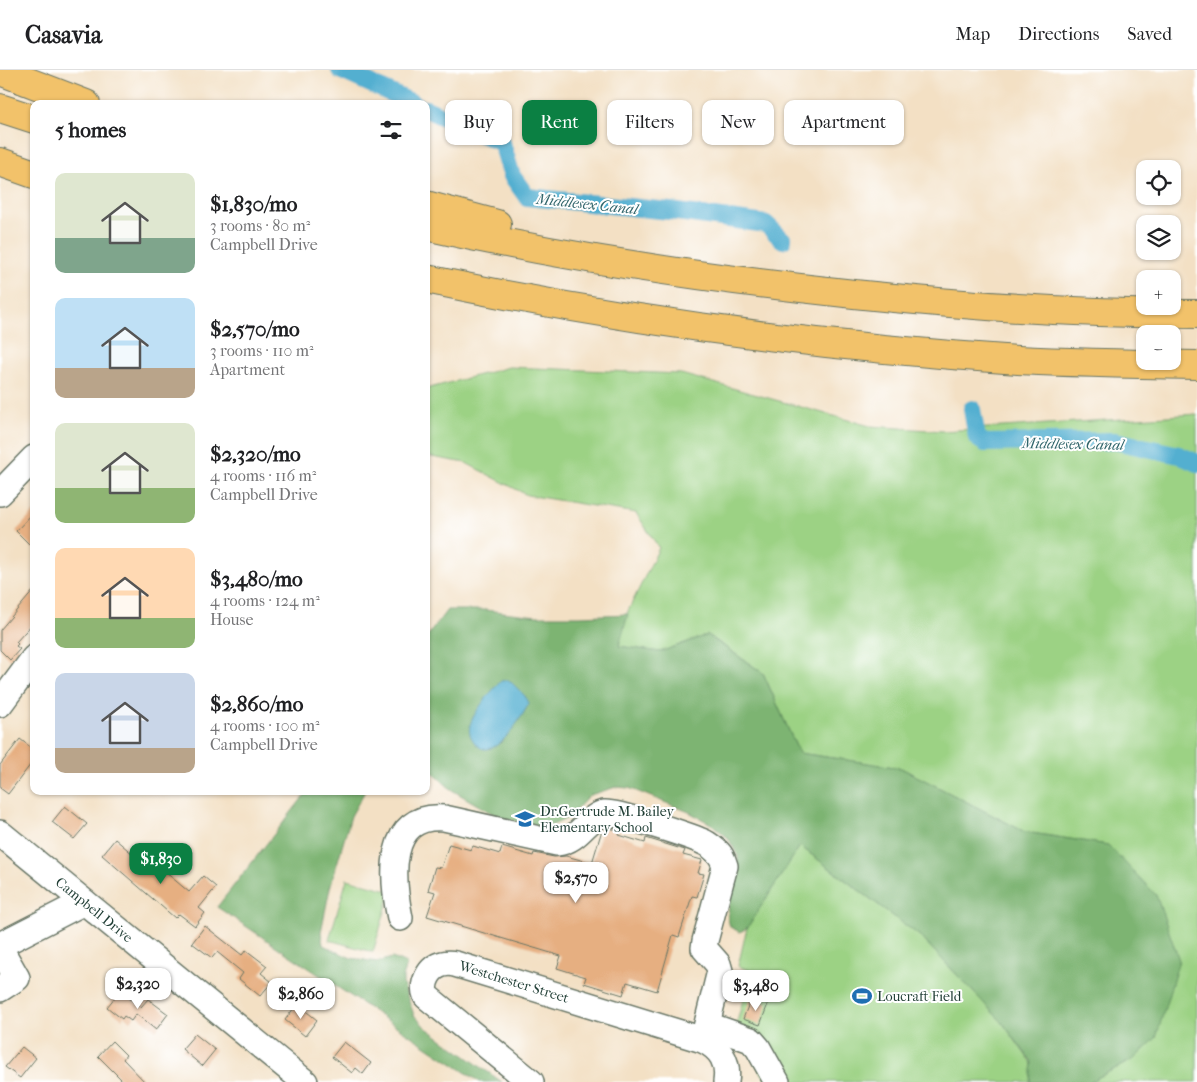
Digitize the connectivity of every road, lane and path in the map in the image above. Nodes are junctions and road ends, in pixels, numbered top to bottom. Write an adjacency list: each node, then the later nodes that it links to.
1 (0, 71): 2 (highway)
2 (76, 100)
3 (0, 108): 4 (highway)
4 (30, 118)
5 (0, 162): 6 (highway)
6 (30, 173)
7 (0, 174): 8 (highway)
8 (30, 183)
9 (430, 206): 11 (highway)
10 (430, 227): 11 (highway)
11 (685, 273): 13 (highway)
12 (430, 280): 14 (highway)
13 (1197, 314)
14 (1197, 365)
15 (30, 462): 16 (street)
16 (0, 492)
17 (30, 663): 18 (street)
18 (0, 704)
19 (0, 833): 20 (street, Campbell Drive)
20 (84, 902): 22 (street); 25 (street, Campbell Drive)
21 (400, 918): 24 (street)
22 (0, 947): 23 (street)
23 (0, 989)
24 (706, 1032): 26 (street, Westchester Street); 27 (street, Westchester Street); 28 (street)
25 (305, 1082)
26 (531, 1082)
27 (726, 1082)
28 (777, 1082)

